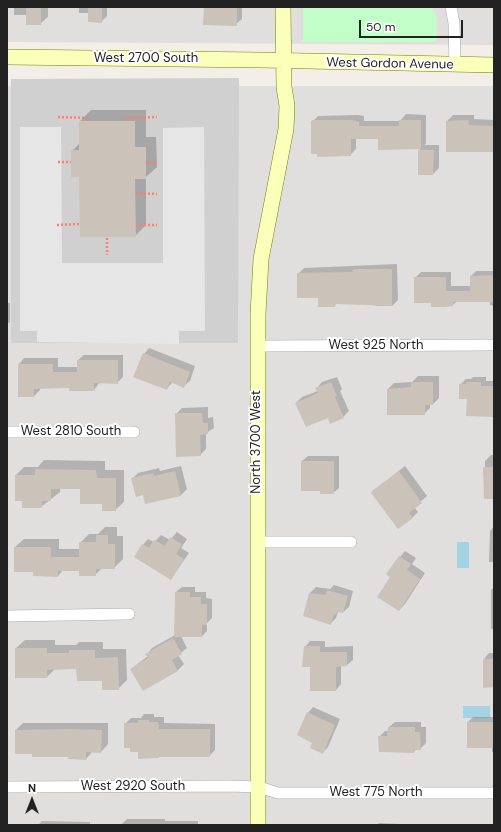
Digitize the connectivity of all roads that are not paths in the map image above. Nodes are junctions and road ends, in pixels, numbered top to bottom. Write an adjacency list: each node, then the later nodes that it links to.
1 (283, 7): 4 (street, North 3700 West)
2 (451, 7): 5 (street)
3 (7, 58): 4 (street, West 2700 South)
4 (285, 61): 5 (street, West Gordon Avenue); 7 (street, North 3700 West)
5 (455, 65): 6 (street, West Gordon Avenue)
6 (494, 65)
7 (258, 346): 8 (street, West 925 North); 11 (street, North 3700 West)
8 (494, 346)
9 (7, 432): 10 (street, West 2810 South)
10 (134, 432)
11 (257, 542): 12 (street); 16 (street, North 3700 West)
12 (351, 542)
13 (129, 614): 14 (street)
14 (7, 616)
15 (7, 787): 16 (street, West 2920 South)
16 (258, 787): 17 (street, West 775 North); 18 (street, North 3700 West)
17 (494, 793)
18 (258, 825)

